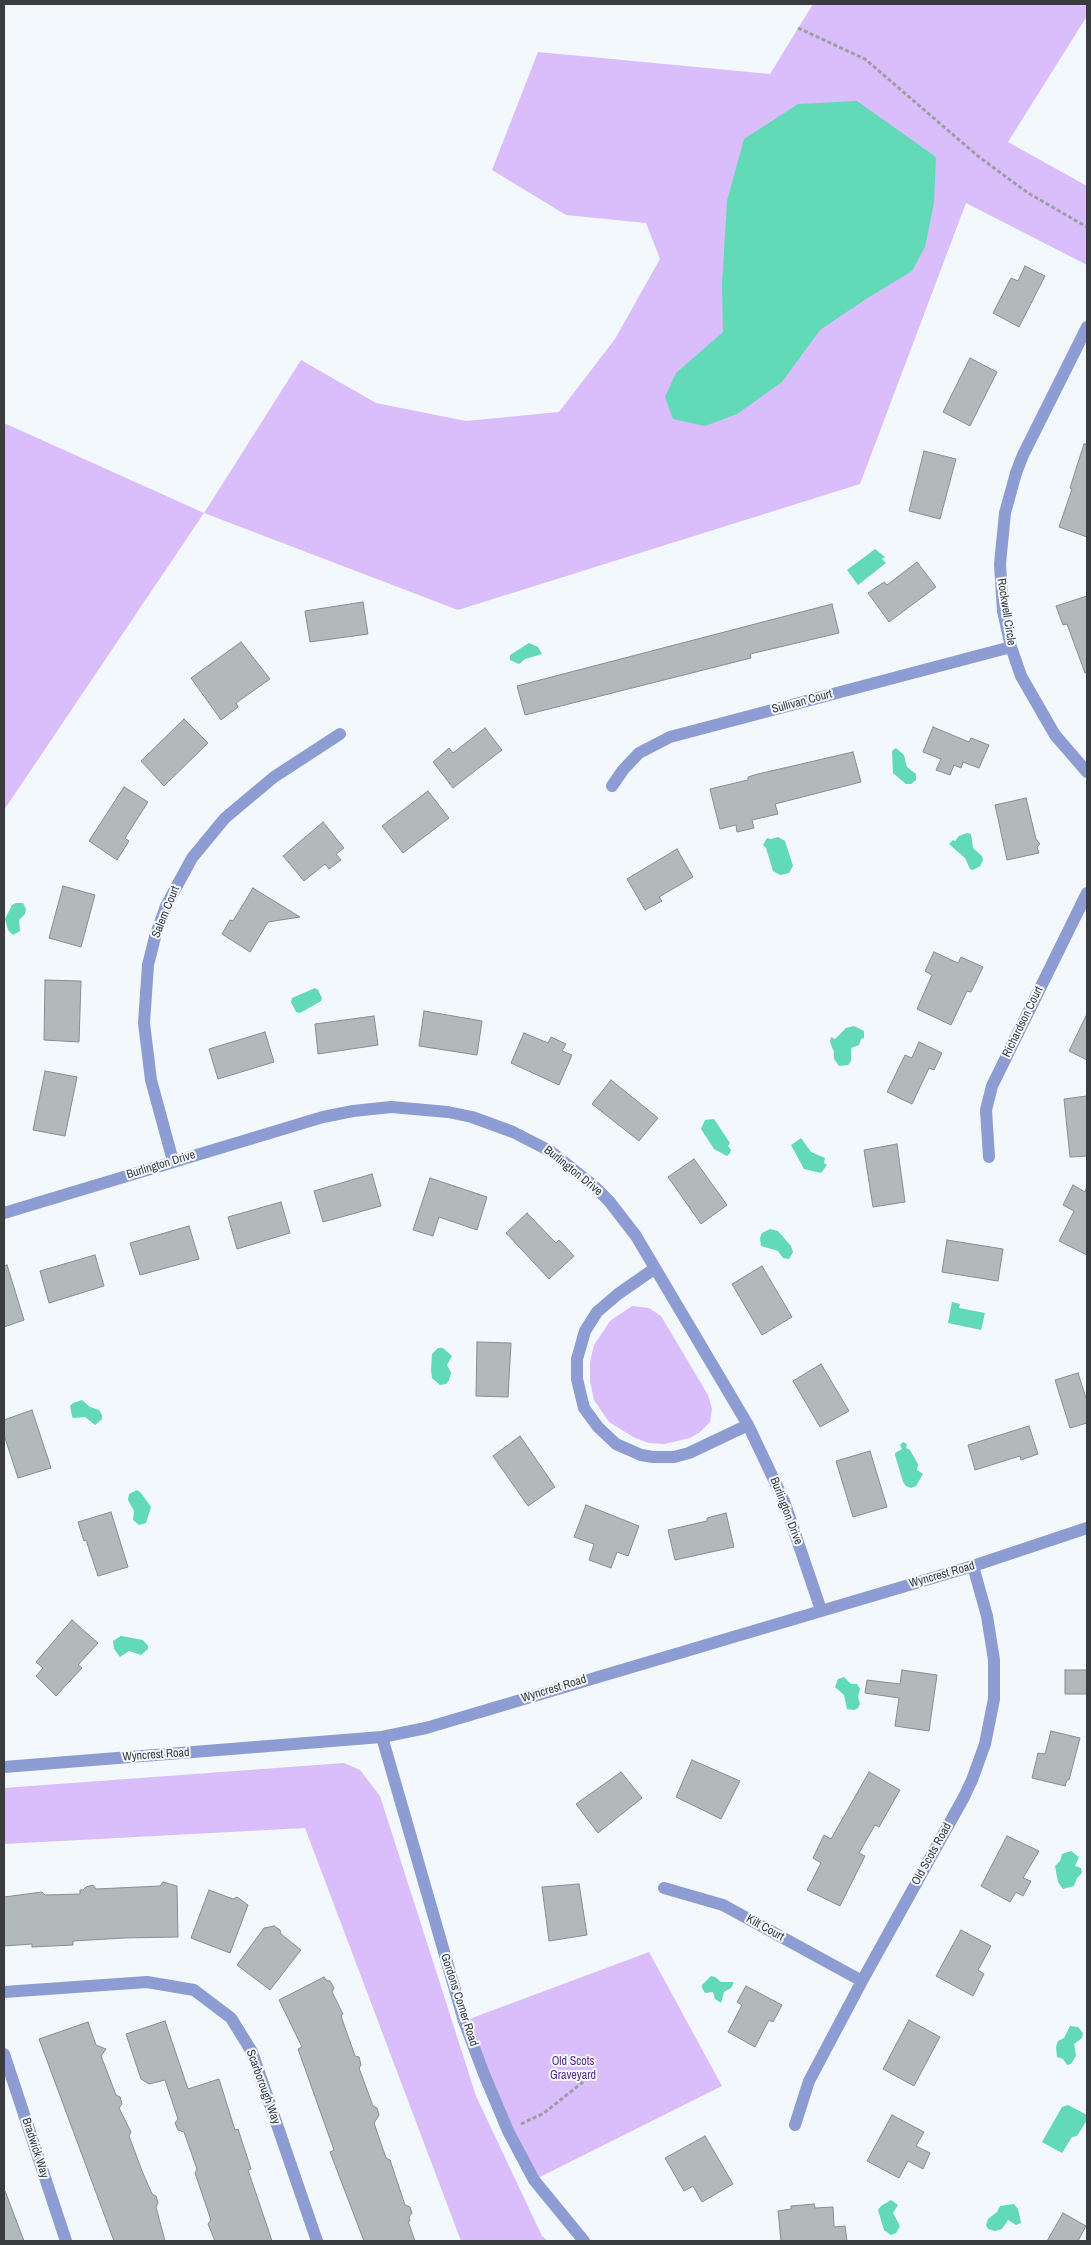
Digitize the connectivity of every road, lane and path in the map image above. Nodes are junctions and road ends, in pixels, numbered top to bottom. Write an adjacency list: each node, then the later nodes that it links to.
1 (798, 28): 2 (path)
2 (1087, 227)
3 (1087, 327): 4 (street, Rockwell Circle)
4 (1011, 647): 6 (street, Rockwell Circle); 7 (street, Sullivan Court)
5 (340, 734): 10 (street, Salem Court)
6 (1087, 772)
7 (612, 786)
8 (1087, 893): 9 (street, Richardson Court)
9 (989, 1157)
10 (173, 1161): 11 (street, Burlington Drive); 12 (street, Burlington Drive)
11 (4, 1213)
12 (654, 1269): 13 (street, Burlington Drive); 13 (street)
13 (748, 1425): 16 (street, Burlington Drive)
14 (1087, 1528): 15 (street, Wyncrest Road)
15 (973, 1566): 16 (street, Wyncrest Road); 20 (street, Old Scots Road)
16 (821, 1610): 17 (street, Wyncrest Road)
17 (382, 1737): 18 (street, Wyncrest Road); 28 (street, Gordons Corner Road)
18 (4, 1767)
19 (664, 1888): 20 (street, Kilt Court)
20 (862, 1981): 25 (street, Old Scots Road)
21 (4, 1992): 27 (street, Scarborough Way)
22 (4, 2054): 26 (street, Bradwick Way)
23 (588, 2078): 24 (path)
24 (520, 2124)
25 (795, 2125)
26 (66, 2241)
27 (316, 2241)
28 (584, 2241)

